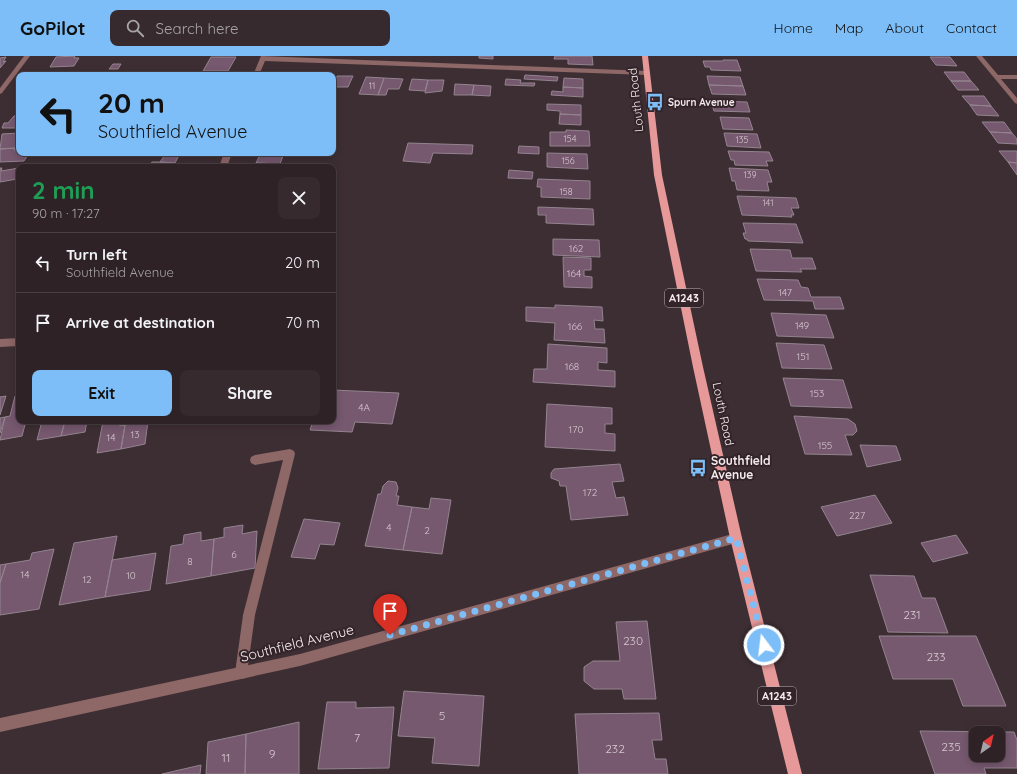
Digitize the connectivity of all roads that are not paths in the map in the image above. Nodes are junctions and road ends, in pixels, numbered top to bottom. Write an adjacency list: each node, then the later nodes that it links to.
1 (27, 56): 9 (street)
2 (645, 56): 6 (main road, Louth Road / A1243)
3 (979, 56): 8 (street)
4 (263, 57): 5 (street); 6 (street)
5 (257, 72)
6 (647, 73): 14 (main road, Louth Road / A1243)
7 (1017, 76): 8 (street)
8 (997, 77): 10 (street)
9 (0, 92)
10 (1017, 102)
11 (16, 342): 12 (street)
12 (0, 343)
13 (255, 460): 15 (street)
14 (736, 538): 15 (street, Southfield Avenue); 17 (main road, Louth Road / A1243)
15 (241, 673): 16 (street, Southfield Avenue)
16 (0, 725)
17 (795, 774)

